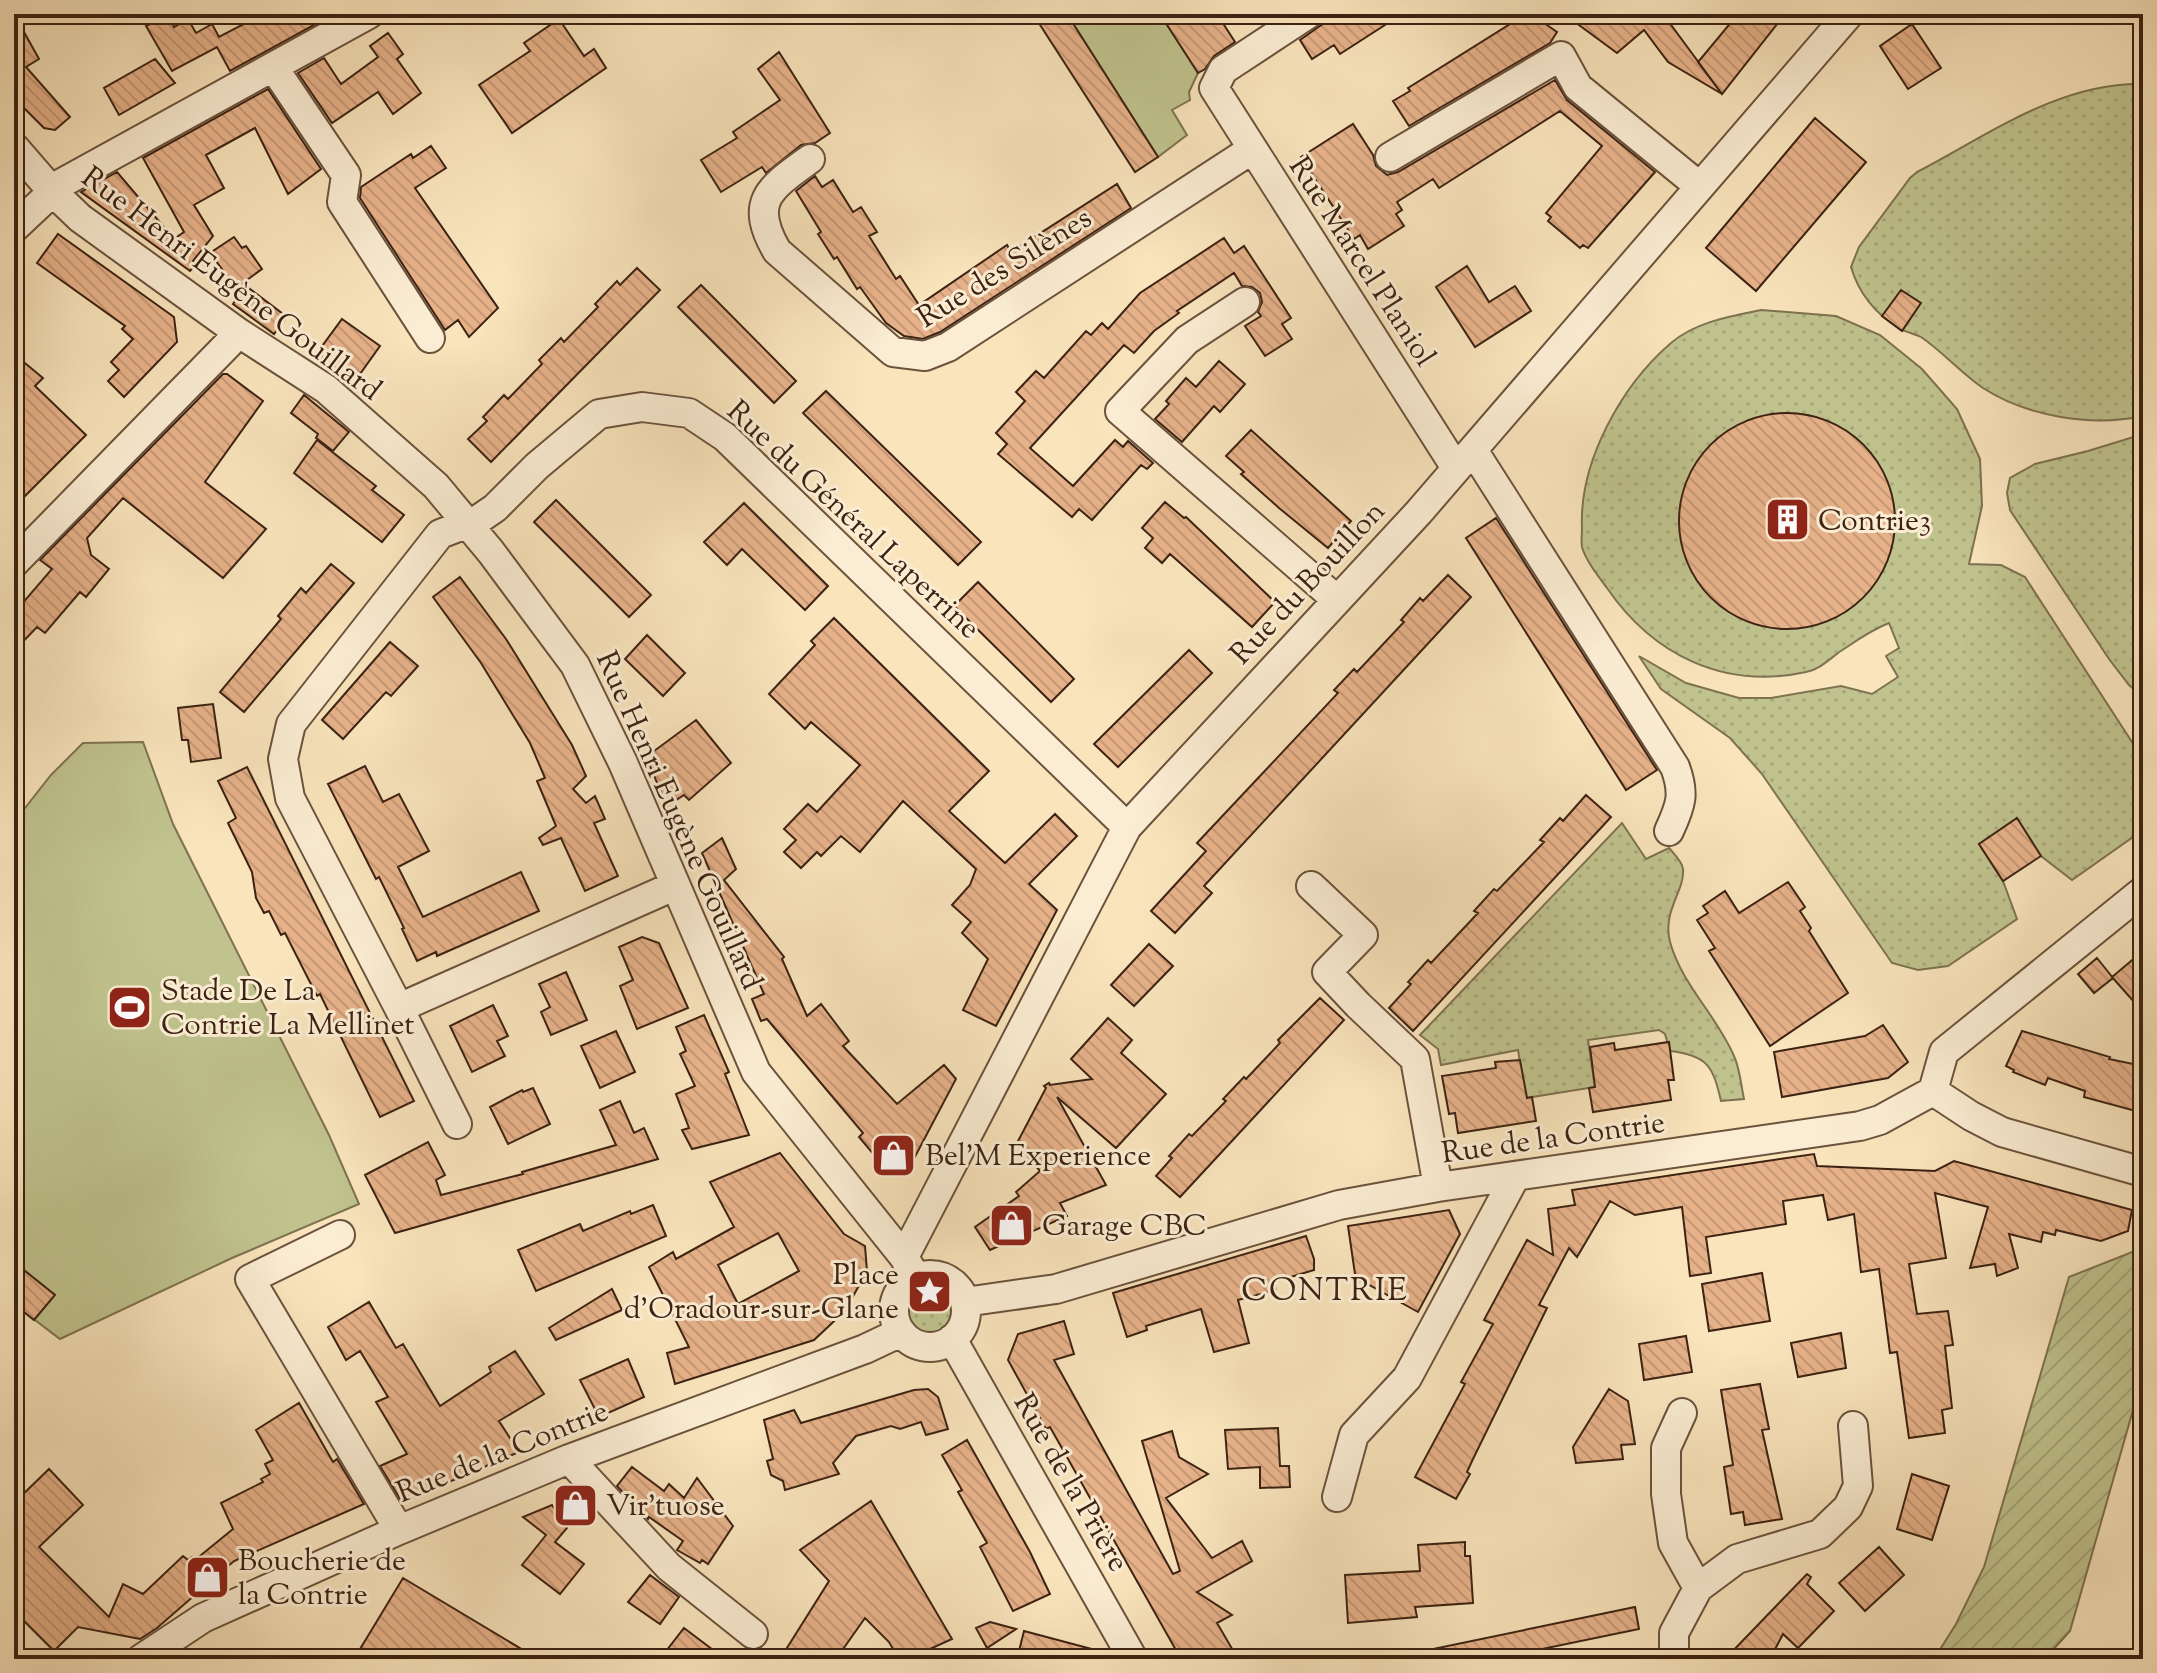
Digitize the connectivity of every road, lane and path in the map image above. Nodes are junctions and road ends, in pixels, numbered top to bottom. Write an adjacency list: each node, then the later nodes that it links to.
1 (369, 14): 5 (street)
2 (1308, 14): 4 (street)
3 (1849, 14): 10 (street, Rue du Bouillon)
4 (1274, 24): 7 (street, Rue Marcel Planiol)
5 (274, 68): 11 (street); 15 (street)
6 (14, 147): 11 (street, Rue Henri Eugène Gouillard)
7 (1251, 150): 9 (street, Rue des Silènes); 16 (street, Rue Marcel Planiol)
8 (1390, 157): 10 (street)
9 (810, 159)
10 (1699, 186): 16 (street, Rue du Bouillon)
11 (53, 192): 12 (street); 14 (street, Rue Henri Eugène Gouillard)
12 (14, 228)
13 (1245, 302): 19 (street)
14 (239, 333): 17 (street, Rue Henri Eugène Gouillard); 18 (street)
15 (430, 338)
16 (1464, 459): 19 (street, Rue du Bouillon); 21 (street, Rue Marcel Planiol)
17 (467, 523): 20 (street, Rue du Général Laperrine); 22 (street, Rue Henri Eugène Gouillard); 25 (street, Rue du Général Laperrine)
18 (14, 563)
19 (1337, 600): 20 (street, Rue du Bouillon)
20 (1127, 827): 32 (street, Rue du Bouillon)
21 (1669, 831)
22 (674, 886): 25 (street); 32 (street, Rue Henri Eugène Gouillard)
23 (1311, 886): 30 (street)
24 (2143, 891): 26 (street)
25 (399, 1008): 27 (street, Rue du Général Laperrine)
26 (1933, 1091): 28 (street); 29 (street, Rue de la Contrie)
27 (457, 1124)
28 (2142, 1171)
29 (1515, 1177): 30 (street, Rue de la Contrie); 39 (street)
30 (1438, 1187): 33 (street, Rue de la Contrie)
31 (340, 1235): 40 (street)
32 (910, 1267): 33 (street); 34 (street)
33 (965, 1302): 35 (street)
34 (901, 1332): 35 (street); 38 (street, Rue de la Contrie)
35 (952, 1339): 44 (street, Rue de la Prière)
36 (1682, 1413): 41 (street)
37 (1853, 1426): 41 (street)
38 (569, 1459): 40 (street, Rue de la Contrie); 42 (street)
39 (1337, 1497)
40 (399, 1530): 43 (street, Rue de la Contrie)
41 (1698, 1588): 45 (street)
42 (753, 1634)
43 (141, 1659)
44 (1133, 1659)
45 (1674, 1659)

